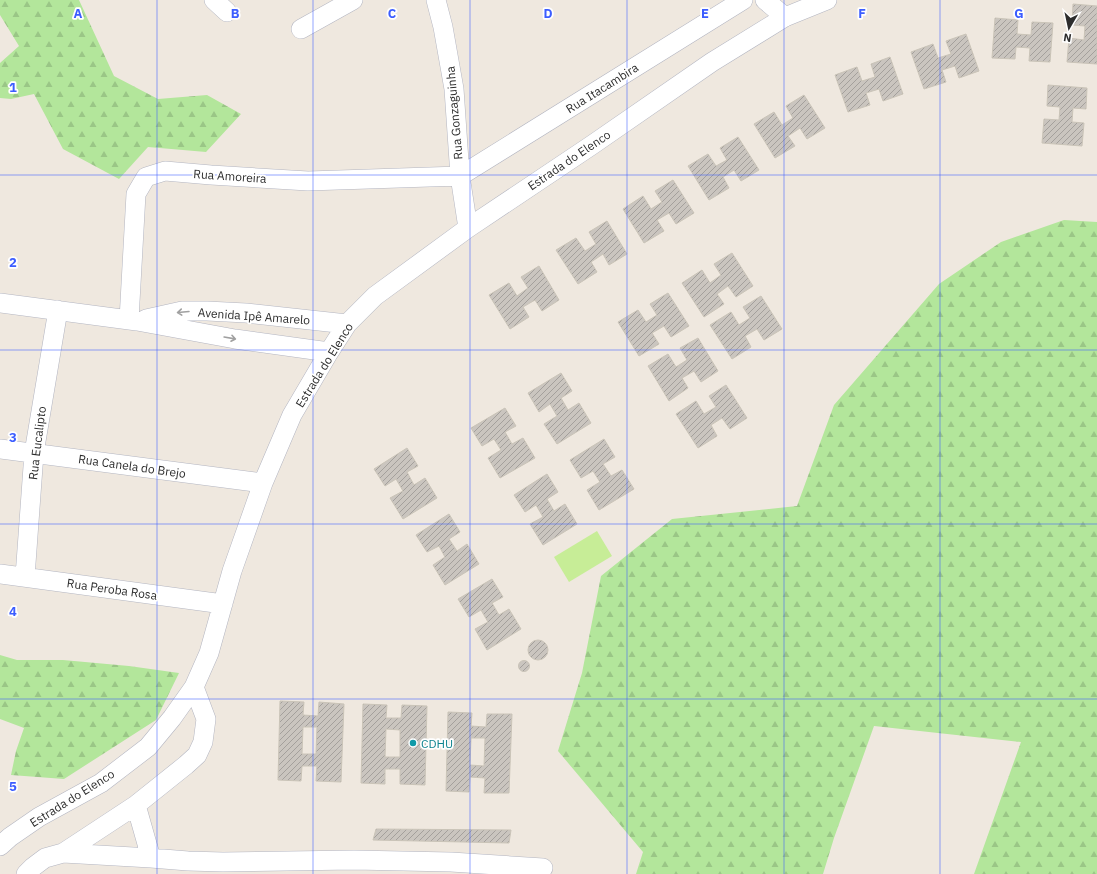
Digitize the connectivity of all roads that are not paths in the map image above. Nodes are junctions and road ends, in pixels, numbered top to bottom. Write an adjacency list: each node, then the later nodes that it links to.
1 (353, 0): 7 (street)
2 (436, 0): 8 (street, Rua Gonzaguinha)
3 (743, 0): 8 (street, Rua Itacambira)
4 (765, 0): 6 (street)
5 (827, 0): 6 (street, Estrada do Elenco)
6 (785, 17): 9 (street, Estrada do Elenco)
7 (301, 29)
8 (460, 176): 9 (street, Rua Gonzaguinha); 12 (street, Rua Amoreira)
9 (468, 228): 13 (street, Estrada do Elenco)
10 (0, 303): 11 (street, Avenida Ipê Amarelo)
11 (58, 310): 12 (street, Avenida Ipê Amarelo); 16 (street, Rua Eucalipto)
12 (133, 320): 13 (street, Avenida Ipê Amarelo, one-way to 12); 14 (street, Avenida Ipê Amarelo, one-way to 14)
13 (348, 324): 14 (street, Estrada do Elenco)
14 (329, 352): 17 (street, Estrada do Elenco)
15 (0, 449): 16 (street, Rua Canela do Brejo)
16 (34, 453): 17 (street, Rua Canela do Brejo); 19 (street, Rua Eucalipto)
17 (263, 483): 20 (street, Estrada do Elenco)
18 (0, 574): 19 (street, Rua Peroba Rosa)
19 (25, 577): 20 (street, Rua Peroba Rosa)
20 (223, 604): 21 (street, Estrada do Elenco)
21 (194, 687): 22 (street); 23 (street, Estrada do Elenco)
22 (136, 805): 24 (street); 25 (street)
23 (0, 846)
24 (62, 853): 25 (street); 27 (street)
25 (151, 858): 26 (street)
26 (543, 868)
27 (26, 874)

